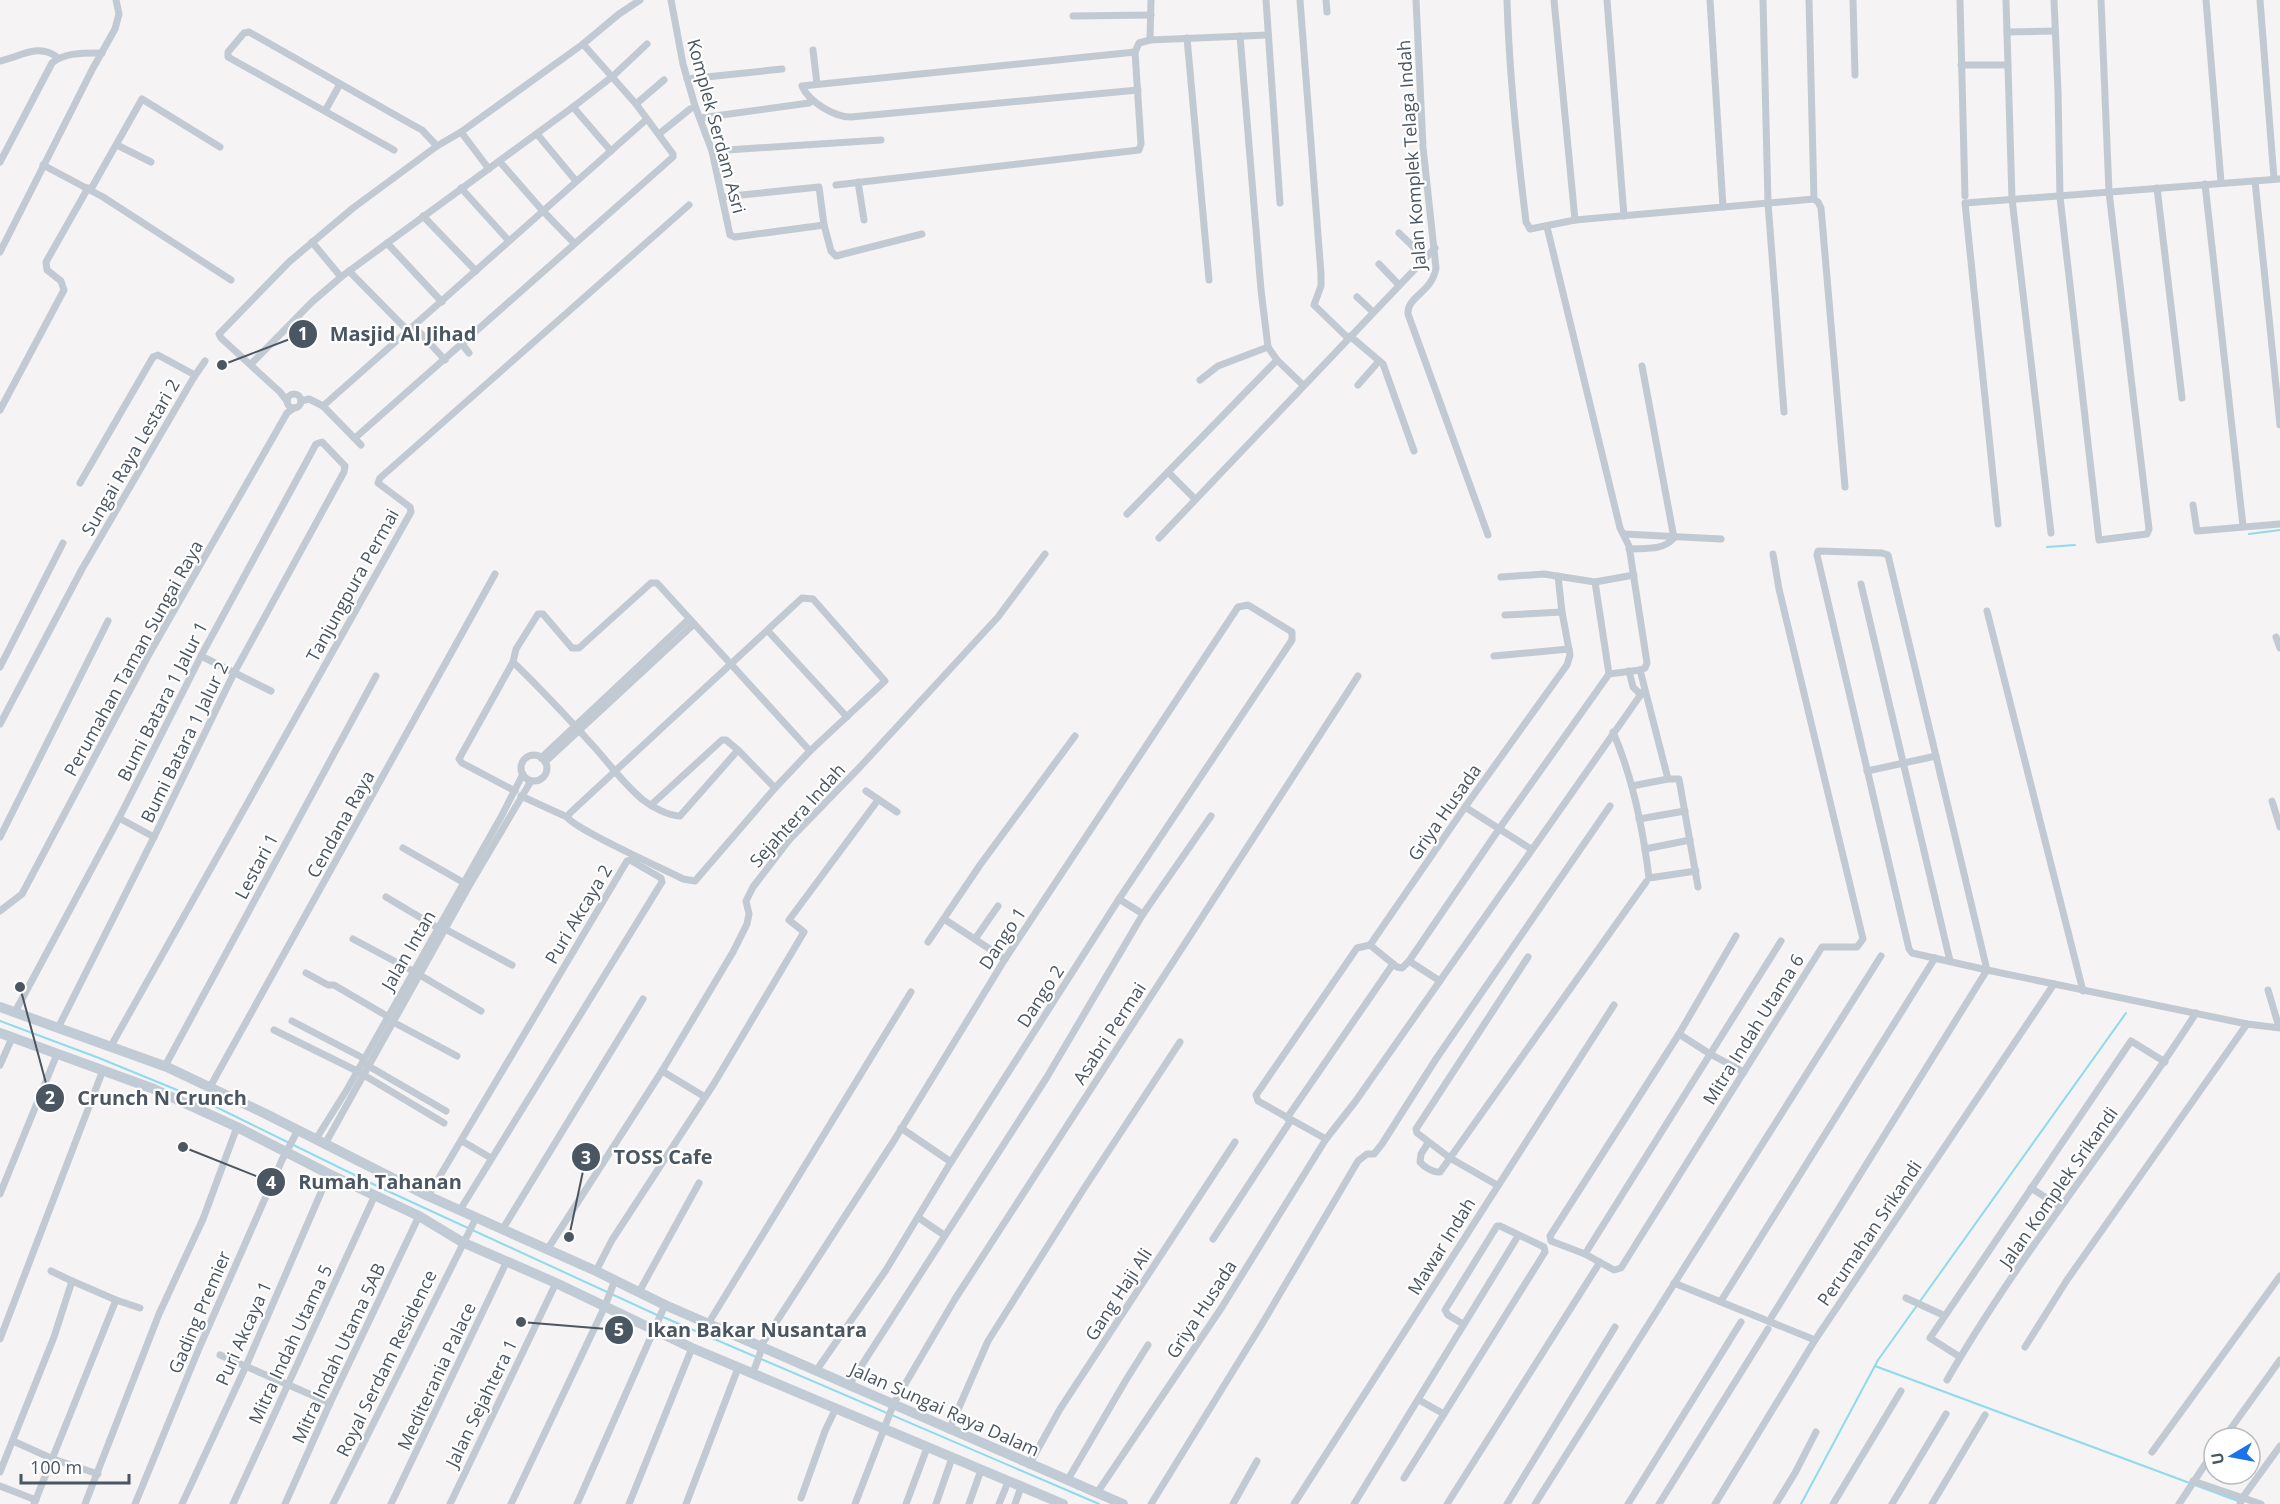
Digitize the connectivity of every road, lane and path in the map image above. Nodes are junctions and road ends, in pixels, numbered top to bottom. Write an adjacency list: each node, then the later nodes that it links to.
1 (116, 0): 34 (street)
2 (640, 0): 31 (street)
3 (671, 0): 43 (street, Komplek Serdam Asri)
4 (1151, 0): 23 (street)
5 (1266, 0): 27 (street)
6 (1300, 0): 117 (street)
7 (1326, 0): 22 (street)
8 (1416, 0): 103 (street, Jalan Komplek Telaga Indah)
9 (1507, 0): 96 (street)
10 (1554, 0): 94 (street)
11 (1607, 0): 92 (street)
12 (1710, 0): 89 (street)
13 (1763, 0): 87 (street)
14 (1809, 0): 84 (street)
15 (1853, 0): 41 (street)
16 (1960, 0): 39 (street)
17 (2006, 0): 26 (street)
18 (2054, 0): 25 (street)
19 (2101, 0): 80 (street)
20 (2206, 0): 74 (street)
21 (2260, 0): 70 (street)
22 (1327, 12)
23 (1151, 15): 24 (street); 30 (street)
24 (1073, 16)
25 (2055, 31): 26 (street); 83 (street)
26 (2007, 32): 38 (street)
27 (1268, 35): 28 (street); 86 (street)
28 (1240, 36): 29 (street); 119 (street)
29 (1187, 38): 30 (street); 111 (street)
30 (1150, 40): 35 (street)
31 (583, 44): 42 (street); 55 (street)
32 (647, 44): 42 (street)
33 (813, 50): 46 (street)
34 (104, 51): 36 (street); 68 (street)
35 (1135, 52): 46 (street); 47 (street)
36 (58, 58): 37 (street); 65 (street)
37 (0, 61)
38 (2008, 64): 39 (street); 85 (street)
39 (1961, 65): 82 (street)
40 (782, 69): 43 (street)
41 (1855, 75)
42 (613, 76): 48 (street); 50 (street)
43 (687, 79): 53 (street, Komplek Serdam Asri)
44 (664, 80): 48 (street)
45 (340, 84): 52 (street); 52 (street); 60 (street)
46 (817, 84): 47 (street)
47 (1138, 90): 73 (street)
48 (636, 104): 54 (street)
49 (809, 104): 53 (street)
50 (573, 107): 56 (street); 63 (street)
51 (690, 109): 57 (street)
52 (325, 111): 62 (street)
53 (700, 118): 64 (street, Komplek Serdam Asri)
54 (647, 119): 57 (street); 63 (street)
55 (461, 132): 60 (street); 69 (street)
56 (537, 134): 67 (street); 72 (street)
57 (659, 134): 102 (street)
58 (880, 140): 64 (street)
59 (117, 145): 61 (street); 66 (street); 79 (street)
60 (437, 146): 100 (street)
61 (220, 147)
62 (394, 150)
63 (611, 151): 72 (street)
64 (712, 151): 81 (street, Komplek Serdam Asri)
65 (0, 162)
66 (151, 162)
67 (500, 162): 69 (street); 90 (street)
68 (43, 165): 79 (street); 104 (street)
69 (489, 169): 77 (street)
70 (2277, 179): 71 (street)
71 (2255, 181): 74 (street); 139 (street)
72 (576, 182): 90 (street)
73 (858, 182): 76 (street); 93 (street)
74 (2222, 183): 75 (street)
75 (2205, 184): 78 (street); 152 (street)
76 (836, 185)
77 (460, 188): 91 (street); 99 (street)
78 (2157, 188): 80 (street); 133 (street)
79 (89, 189): 110 (street); 137 (street)
80 (2109, 192): 83 (street); 83 (street)
81 (722, 196): 95 (street, Komplek Serdam Asri); 95 (street)
82 (1965, 196)
83 (2060, 197): 85 (street)
84 (1814, 199): 87 (street); 146 (street)
85 (2012, 199): 150 (street); 153 (street)
86 (1280, 203)
87 (1768, 203): 89 (street); 138 (street)
88 (689, 205): 281 (street, Tanjungpura Permai)
89 (1724, 207): 92 (street)
90 (542, 210): 99 (street); 102 (street)
91 (423, 216): 101 (street); 108 (street)
92 (1624, 216): 94 (street)
93 (864, 220)
94 (1575, 220): 96 (street)
95 (824, 225): 98 (street)
96 (1547, 226): 154 (street)
97 (1399, 233): 105 (street)
98 (922, 234)
99 (509, 241): 108 (street)
100 (312, 242): 109 (street); 125 (street)
101 (387, 243): 107 (street); 114 (street)
102 (574, 243): 118 (street)
103 (1435, 248): 105 (street); 155 (street, Jalan Komplek Telaga Indah)
104 (0, 252)
105 (1425, 258): 112 (street)
106 (1379, 264): 112 (street)
107 (350, 271): 109 (street); 116 (street)
108 (476, 271): 114 (street)
109 (341, 277): 125 (street)
110 (231, 280)
111 (1209, 280)
112 (1400, 285): 115 (street)
113 (1358, 297): 115 (street)
114 (442, 302): 116 (street)
115 (1373, 312): 117 (street)
116 (411, 328): 121 (street); 136 (street)
117 (1349, 337): 124 (street); 129 (street)
118 (462, 344): 120 (street); 121 (street)
119 (1268, 347): 122 (street); 128 (street)
120 (470, 353)
121 (445, 360): 140 (street)
122 (1278, 360): 129 (street); 144 (street)
123 (205, 361): 127 (street)
124 (1379, 361): 130 (street); 142 (street)
125 (251, 364): 131 (street)
126 (1642, 366): 158 (street)
127 (194, 377): 145 (street, Sungai Raya Lestari 2); 193 (street, Sungai Raya Lestari 2)
128 (1200, 380)
129 (1303, 385): 147 (street)
130 (1358, 385)
131 (280, 392): 132 (street); 135 (street)
132 (293, 394): 134 (street); 135 (street)
133 (2182, 398)
134 (301, 401): 135 (street); 136 (street)
135 (289, 404): 238 (street, Perumahan Taman Sungai Raya)
136 (323, 406): 140 (street)
137 (0, 410)
138 (1784, 412)
139 (2280, 425)
140 (355, 438): 141 (street)
141 (362, 445)
142 (1414, 451)
143 (344, 472): 179 (street, Bumi Batara 1 Jalur 1); 186 (street, Bumi Batara 1 Jalur 2)
144 (1168, 472): 147 (street); 149 (street)
145 (80, 483)
146 (1845, 487)
147 (1196, 499): 156 (street)
148 (2193, 505): 152 (street)
149 (1127, 514)
150 (1998, 524)
151 (2280, 524): 152 (street)
152 (2243, 526)
153 (2050, 533)
154 (1624, 534): 158 (street); 160 (street)
155 (1488, 535)
156 (1159, 537)
157 (1721, 539): 158 (street)
158 (1671, 541): 160 (street)
159 (63, 543): 183 (street)
160 (1629, 549): 164 (street)
161 (1045, 554): 290 (street, Sejahtera Indah)
162 (1773, 554): 291 (street, Mitra Indah Utama 6)
163 (495, 574): 293 (street, Cendana Raya)
164 (1634, 575): 167 (street); 184 (street)
165 (1558, 576): 166 (street); 167 (street); 170 (street)
166 (1501, 577)
167 (1594, 582): 187 (street)
168 (1861, 584): 201 (street)
169 (1987, 611): 262 (street)
170 (1562, 612): 171 (street); 178 (street)
171 (1505, 615)
172 (108, 621): 225 (street)
173 (692, 622): 181 (street); 182 (street); 194 (street)
174 (768, 631): 182 (street); 192 (street); 192 (street)
175 (2277, 637): 177 (street)
176 (1292, 640): 236 (street, Dango 2); 251 (street, Dango 1)
177 (2280, 648)
178 (1569, 649): 180 (street); 216 (street, Griya Husada)
179 (201, 656): 186 (street); 221 (street, Bumi Batara 1 Jalur 1)
180 (1494, 656)
181 (513, 662): 194 (street); 209 (street)
182 (731, 665): 198 (street); 202 (street)
183 (0, 667)
184 (1640, 670): 185 (street); 191 (street)
185 (1629, 671): 187 (street); 191 (street)
186 (234, 673): 190 (street); 226 (street, Bumi Batara 1 Jalur 2)
187 (1610, 674): 224 (street)
188 (1358, 676): 371 (street, Asabri Permai)
189 (375, 678): 288 (street, Lestari 1)
190 (271, 691)
191 (1642, 692): 195 (street, Griya Husada); 205 (street)
192 (847, 717): 198 (street)
193 (0, 724)
194 (577, 727): 200 (street); 202 (street)
195 (1613, 732): 207 (street); 229 (street, Griya Husada)
196 (1075, 736): 240 (street)
197 (738, 750): 208 (street); 214 (street); 214 (street)
198 (810, 752): 208 (street)
199 (1936, 756): 201 (street); 203 (street); 256 (street)
200 (543, 760): 204 (street); 206 (street)
201 (1903, 762): 203 (street); 253 (street)
202 (616, 771): 214 (street); 220 (street)
203 (1867, 771): 250 (street)
204 (523, 774): 206 (street); 209 (street)
205 (1668, 779): 207 (street); 217 (street)
206 (531, 781): 211 (street)
207 (1632, 786): 222 (street)
208 (775, 788): 220 (street)
209 (515, 790): 233 (street)
210 (866, 791): 212 (street)
211 (521, 796): 220 (street); 233 (street)
212 (878, 800): 218 (street); 294 (street)
213 (2272, 801): 223 (street)
214 (651, 805)
215 (1610, 806): 423 (street)
216 (1465, 807): 224 (street); 247 (street, Griya Husada)
217 (1685, 811): 222 (street); 227 (street)
218 (897, 812)
219 (1211, 816): 239 (street)
220 (567, 817)
221 (118, 818): 226 (street); 268 (street, Bumi Batara 1 Jalur 1)
222 (1639, 819): 230 (street)
223 (2280, 827)
224 (1499, 829): 229 (street); 252 (street)
225 (0, 837)
226 (154, 837): 274 (street, Bumi Batara 1 Jalur 2)
227 (1690, 840): 230 (street); 231 (street)
228 (404, 848): 233 (street)
229 (1531, 849): 259 (street, Griya Husada)
230 (1645, 849): 231 (street)
231 (1696, 871): 234 (street)
232 (1646, 882): 308 (street)
233 (466, 884): 241 (street)
234 (1698, 887)
235 (386, 897): 241 (street)
236 (1119, 899): 239 (street); 309 (street, Dango 2)
237 (999, 906): 244 (street)
238 (0, 911)
239 (1143, 914): 323 (street)
240 (944, 919): 244 (street); 246 (street)
241 (442, 928): 255 (street); 258 (street)
242 (1736, 936): 278 (street, Mitra Indah Utama 6)
243 (353, 939): 258 (street)
244 (975, 939): 251 (street)
245 (1780, 941): 283 (street, Mitra Indah Utama 6)
246 (928, 942)
247 (1370, 945): 254 (street); 296 (street, Griya Husada)
248 (1881, 956): 337 (street)
249 (1528, 957): 305 (street)
250 (1935, 958): 253 (street); 342 (street)
251 (1005, 959): 299 (street, Dango 1)
252 (1409, 961): 254 (street); 259 (street)
253 (1950, 961): 256 (street)
254 (1393, 964): 296 (street)
255 (512, 965)
256 (1987, 970): 260 (street); 350 (street)
257 (306, 973): 270 (street)
258 (416, 974): 267 (street); 270 (street, Jalan Intan); 272 (street)
259 (1440, 981): 301 (street, Griya Husada)
260 (2054, 984): 262 (street); 353 (street, Perumahan Srikandi)
261 (2268, 990): 275 (street)
262 (2083, 991): 269 (street)
263 (911, 992): 348 (street)
264 (643, 999): 322 (street)
265 (1614, 1005): 312 (street, Mawar Indah)
266 (0, 1007): 268 (street, Jalan Sungai Raya Dalam)
267 (481, 1011)
268 (15, 1012): 274 (street, Jalan Sungai Raya Dalam)
269 (2196, 1013): 273 (street); 286 (street, Jalan Komplek Srikandi)
270 (387, 1016): 285 (street, Jalan Intan)
271 (292, 1021): 285 (street)
272 (393, 1022): 284 (street); 285 (street)
273 (2247, 1024): 275 (street); 355 (street)
274 (58, 1028): 281 (street, Jalan Sungai Raya Dalam)
275 (2279, 1028)
276 (274, 1030): 292 (street)
277 (0, 1034): 279 (street)
278 (1679, 1034): 283 (street); 328 (street, Mitra Indah Utama 6)
279 (12, 1038): 282 (street); 287 (street)
280 (1180, 1042): 378 (street)
281 (111, 1046): 288 (street, Jalan Sungai Raya Dalam)
282 (57, 1054): 289 (street); 314 (street)
283 (1710, 1054): 291 (street); 328 (street, Mitra Indah Utama 6)
284 (457, 1056)
285 (364, 1062): 292 (street); 295 (street)
286 (2165, 1062): 313 (street); 317 (street, Jalan Komplek Srikandi)
287 (0, 1065)
288 (165, 1066): 293 (street, Jalan Sungai Raya Dalam)
289 (103, 1070): 298 (street); 352 (street)
290 (662, 1071): 294 (street); 327 (street, Sejahtera Indah)
291 (1744, 1072): 330 (street, Mitra Indah Utama 6)
292 (360, 1073): 297 (street); 303 (street)
293 (210, 1087): 300 (street, Jalan Sungai Raya Dalam)
294 (705, 1097): 332 (street)
295 (446, 1111)
296 (1289, 1119): 301 (street, Griya Husada); 326 (street)
297 (444, 1124)
298 (237, 1127): 306 (street); 392 (street)
299 (901, 1128): 309 (street); 357 (street, Dango 1)
300 (297, 1132): 303 (street, Jalan Sungai Raya Dalam); 306 (street, Gading Premier)
301 (1326, 1139): 399 (street, Griya Husada)
302 (462, 1141): 307 (street); 307 (street, Puri Akcaya 2); 316 (street, Puri Akcaya 2)
303 (321, 1142): 316 (street, Jalan Sungai Raya Dalam)
304 (1235, 1142): 388 (street, Gang Haji Ali)
305 (1428, 1143): 308 (street); 308 (street)
306 (286, 1151): 310 (street); 404 (street, Gading Premier)
307 (491, 1158): 318 (street, Puri Akcaya 2)
308 (1450, 1158): 312 (street)
309 (951, 1162): 320 (street, Dango 2)
310 (329, 1174): 315 (street); 361 (street, Puri Akcaya 1)
311 (699, 1183): 338 (street)
312 (1497, 1185): 425 (street, Mawar Indah)
313 (2031, 1188): 317 (street); 345 (street)
314 (0, 1194)
315 (375, 1195): 319 (street); 366 (street, Mitra Indah Utama 5)
316 (428, 1196): 318 (street, Jalan Sungai Raya Dalam)
317 (2060, 1207): 359 (street, Jalan Komplek Srikandi)
318 (460, 1209): 321 (street, Jalan Sungai Raya Dalam)
319 (419, 1216): 325 (street); 370 (street, Mitra Indah Utama 5AB)
320 (919, 1218): 323 (street); 364 (street, Dango 2)
321 (474, 1220): 322 (street, Jalan Sungai Raya Dalam); 325 (street, Royal Serdam Residence)
322 (502, 1230): 327 (street, Jalan Sungai Raya Dalam)
323 (944, 1235): 367 (street)
324 (1518, 1236): 349 (street); 349 (street); 373 (street)
325 (464, 1239): 329 (street); 408 (street, Royal Serdam Residence)
326 (1214, 1239)
327 (548, 1250): 332 (street, Jalan Sungai Raya Dalam)
328 (1586, 1254): 330 (street, Mitra Indah Utama 6)
329 (507, 1261): 335 (street); 409 (street, Mediterania Palace)
330 (1600, 1262): 427 (street)
331 (51, 1271): 334 (street)
332 (596, 1271): 336 (street, Jalan Sungai Raya Dalam)
333 (2280, 1276): 383 (street)
334 (72, 1281): 340 (street); 380 (street)
335 (556, 1283): 341 (street); 410 (street, Jalan Sejahtera 1)
336 (614, 1283): 338 (street, Jalan Sungai Raya Dalam); 341 (street)
337 (1674, 1283): 342 (street); 429 (street)
338 (639, 1292): 343 (street, Jalan Sungai Raya Dalam)
339 (1906, 1298): 345 (street)
340 (116, 1300): 344 (street); 386 (street)
341 (607, 1301): 347 (street); 411 (street)
342 (1721, 1301): 350 (street)
343 (664, 1307): 347 (street); 348 (street, Jalan Sungai Raya Dalam)
344 (140, 1308)
345 (1943, 1315): 359 (street)
346 (1741, 1322): 430 (street)
347 (655, 1324): 356 (street); 412 (street)
348 (708, 1324): 357 (street, Jalan Sungai Raya Dalam)
349 (1463, 1324): 369 (street)
350 (1768, 1325): 353 (street); 431 (street)
351 (1615, 1327): 428 (street)
352 (0, 1339)
353 (1815, 1340): 432 (street, Perumahan Srikandi)
354 (1148, 1346): 394 (street)
355 (2025, 1347)
356 (692, 1348): 362 (street); 413 (street)
357 (761, 1349): 363 (street, Dango 1); 364 (street, Jalan Sungai Raya Dalam)
358 (220, 1355): 361 (street)
359 (1960, 1357): 365 (street, Jalan Komplek Srikandi)
360 (2280, 1360): 376 (street)
361 (246, 1365): 366 (street); 405 (street, Puri Akcaya 1)
362 (738, 1368): 363 (street); 414 (street)
363 (754, 1370): 372 (street)
364 (816, 1371): 367 (street, Jalan Sungai Raya Dalam)
365 (1947, 1380)
366 (289, 1384): 370 (street); 406 (street, Mitra Indah Utama 5)
367 (849, 1385): 371 (street, Jalan Sungai Raya Dalam)
368 (1901, 1391): 434 (street)
369 (1419, 1400): 373 (street); 426 (street)
370 (330, 1403): 407 (street, Mitra Indah Utama 5AB)
371 (893, 1407): 377 (street, Asabri Permai); 378 (street, Jalan Sungai Raya Dalam)
372 (836, 1408): 377 (street); 400 (street)
373 (1444, 1414): 393 (street)
374 (1946, 1414): 435 (street)
375 (1985, 1415): 436 (street)
376 (2233, 1426)
377 (885, 1427): 382 (street); 415 (street, Asabri Permai)
378 (949, 1430): 388 (street, Jalan Sungai Raya Dalam)
379 (1816, 1432): 433 (street)
380 (13, 1441): 386 (street); 391 (street)
381 (2280, 1446): 384 (street)
382 (927, 1448): 385 (street); 416 (street)
383 (2152, 1452)
384 (2278, 1455): 401 (street)
385 (952, 1458): 390 (street); 417 (street)
386 (53, 1459): 392 (street); 402 (street)
387 (1257, 1461): 424 (street)
388 (1029, 1465): 394 (street, Jalan Sungai Raya Dalam)
389 (2202, 1469): 395 (street)
390 (981, 1470): 396 (street); 418 (street)
391 (0, 1472)
392 (98, 1474): 403 (street)
393 (1404, 1478)
394 (1067, 1481): 399 (street, Jalan Sungai Raya Dalam)
395 (2193, 1481): 401 (street); 437 (street)
396 (1008, 1482): 398 (street); 419 (street)
397 (0, 1486): 402 (street)
398 (1021, 1486): 420 (street); 421 (street)
399 (1097, 1493): 422 (street, Jalan Sungai Raya Dalam)
400 (801, 1498)
401 (2242, 1500): 438 (street)
402 (35, 1502)
403 (85, 1504)
404 (135, 1504)
405 (182, 1504)
406 (233, 1504)
407 (285, 1504)
408 (333, 1504)
409 (391, 1504)
410 (450, 1504)
411 (511, 1504)
412 (577, 1504)
413 (629, 1504)
414 (686, 1504)
415 (855, 1504)
416 (906, 1504)
417 (936, 1504)
418 (969, 1504)
419 (999, 1504)
420 (1015, 1504)
421 (1063, 1504)
422 (1123, 1504)
423 (1150, 1504)
424 (1233, 1504)
425 (1294, 1504)
426 (1354, 1504)
427 (1447, 1504)
428 (1507, 1504)
429 (1535, 1504)
430 (1628, 1504)
431 (1659, 1504)
432 (1715, 1504)
433 (1776, 1504)
434 (1833, 1504)
435 (1892, 1504)
436 (1932, 1504)
437 (2179, 1504)
438 (2261, 1504)

